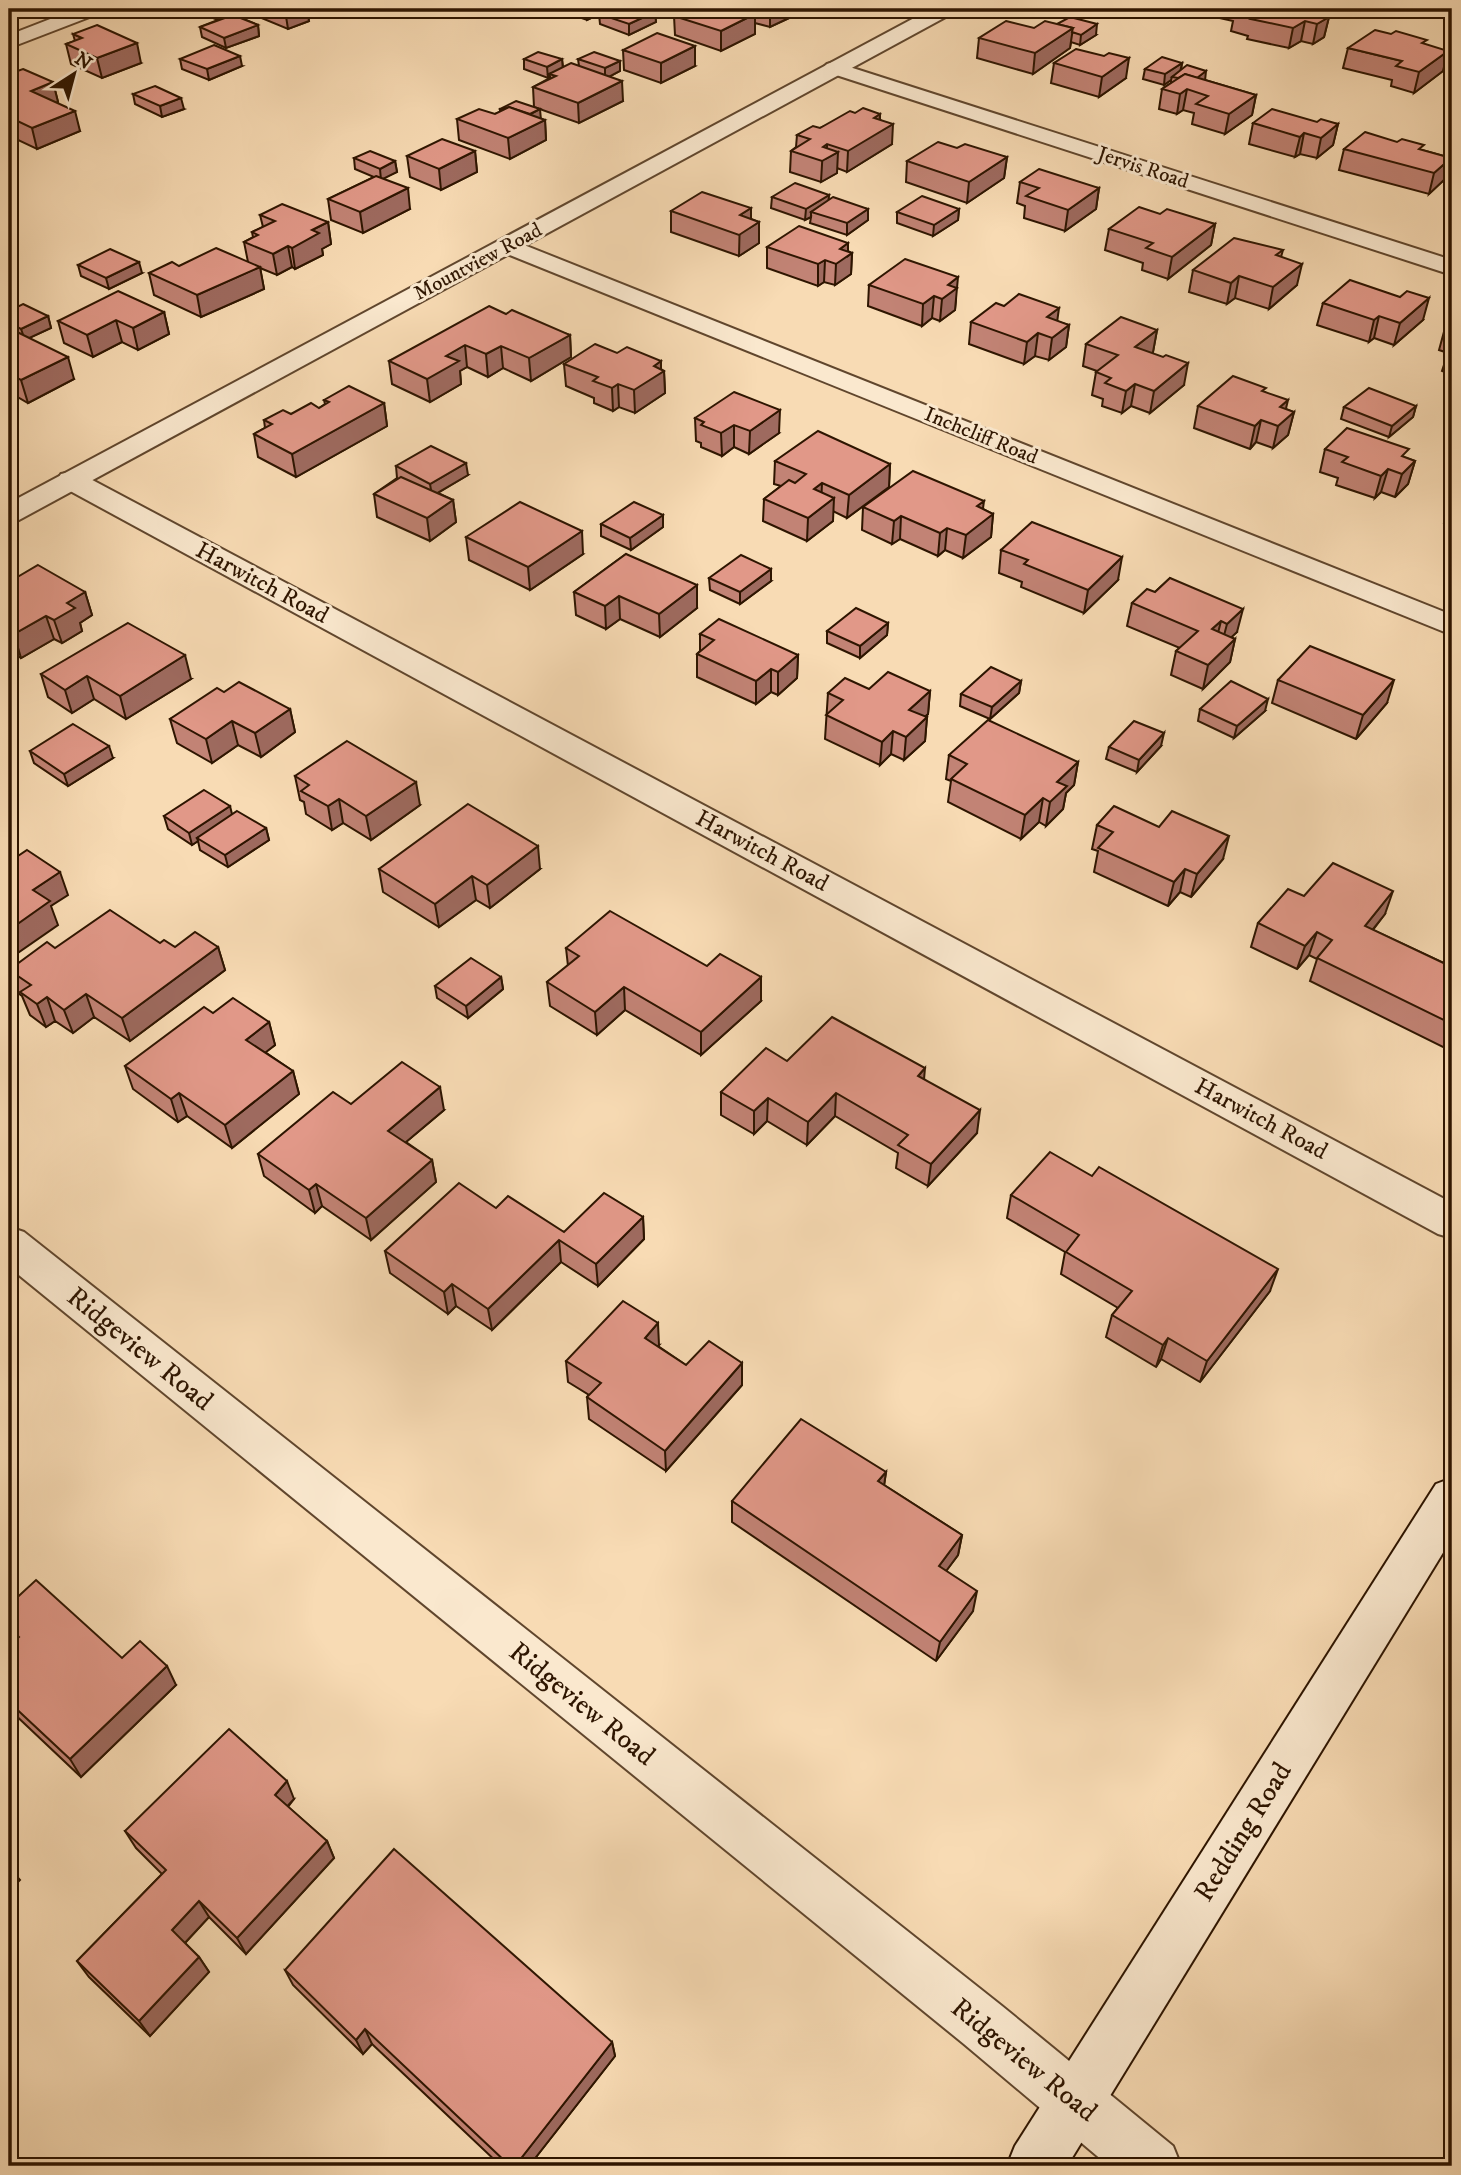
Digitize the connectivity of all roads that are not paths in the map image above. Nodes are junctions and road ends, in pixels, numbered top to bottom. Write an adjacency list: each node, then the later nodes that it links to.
1 (93, 9): 5 (street)
2 (946, 9): 6 (street, Mountview Road)
3 (1435, 9): 4 (street)
4 (1452, 13)
5 (9, 41)
6 (834, 68): 7 (street, Mountview Road); 8 (street, Jervis Road)
7 (509, 246): 9 (street, Mountview Road); 11 (street, Inchcliff Road)
8 (1452, 268)
9 (71, 480): 10 (street, Mountview Road); 12 (street, Harwitch Road)
10 (9, 514)
11 (1452, 626)
12 (1452, 1222)
13 (9, 1244): 15 (street, Ridgeview Road)
14 (1452, 1498): 15 (street, Redding Road)
15 (1075, 2103): 16 (street, Redding Road); 17 (street, Ridgeview Road)
16 (1035, 2166)
17 (1153, 2166)

